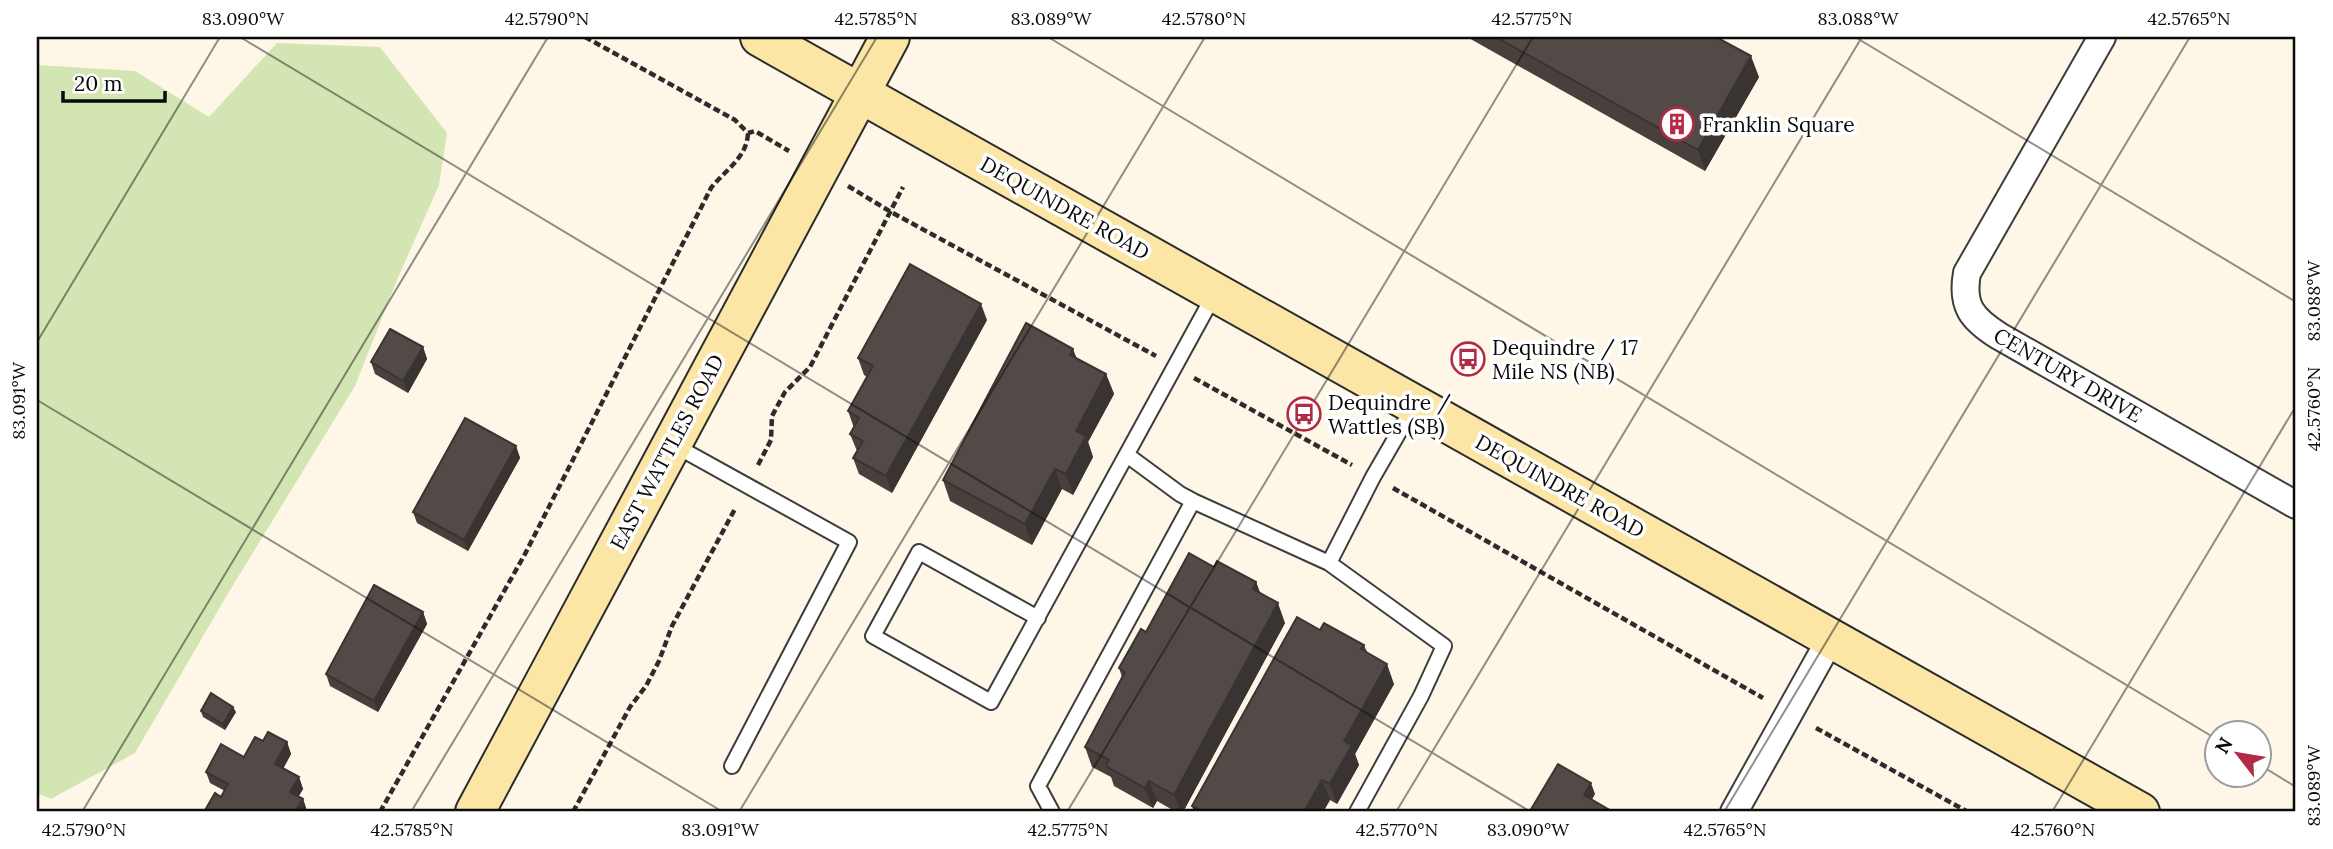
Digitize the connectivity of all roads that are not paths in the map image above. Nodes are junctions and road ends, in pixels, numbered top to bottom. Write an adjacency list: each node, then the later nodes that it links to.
1 (760, 37): 4 (main road, DEQUINDRE ROAD)
2 (890, 37): 4 (main road, EAST WATTLES ROAD)
3 (2102, 37): 10 (street, CENTURY DRIVE)
4 (860, 93): 5 (main road, DEQUINDRE ROAD); 7 (main road, EAST WATTLES ROAD)
5 (1215, 293): 6 (main road, DEQUINDRE ROAD); 8 (lane)
6 (1415, 405): 11 (lane); 13 (main road, DEQUINDRE ROAD)
7 (673, 444): 14 (lane); 15 (main road, EAST WATTLES ROAD)
8 (1127, 455): 9 (lane); 12 (lane)
9 (1193, 501): 11 (lane); 16 (lane)
10 (2296, 505)
11 (1329, 563): 17 (lane)
12 (1038, 618): 12 (lane)
13 (1831, 638): 18 (street); 19 (main road, DEQUINDRE ROAD)
14 (732, 765)
15 (475, 812)
16 (1052, 812)
17 (1357, 812)
18 (1734, 812)
19 (2140, 812)

